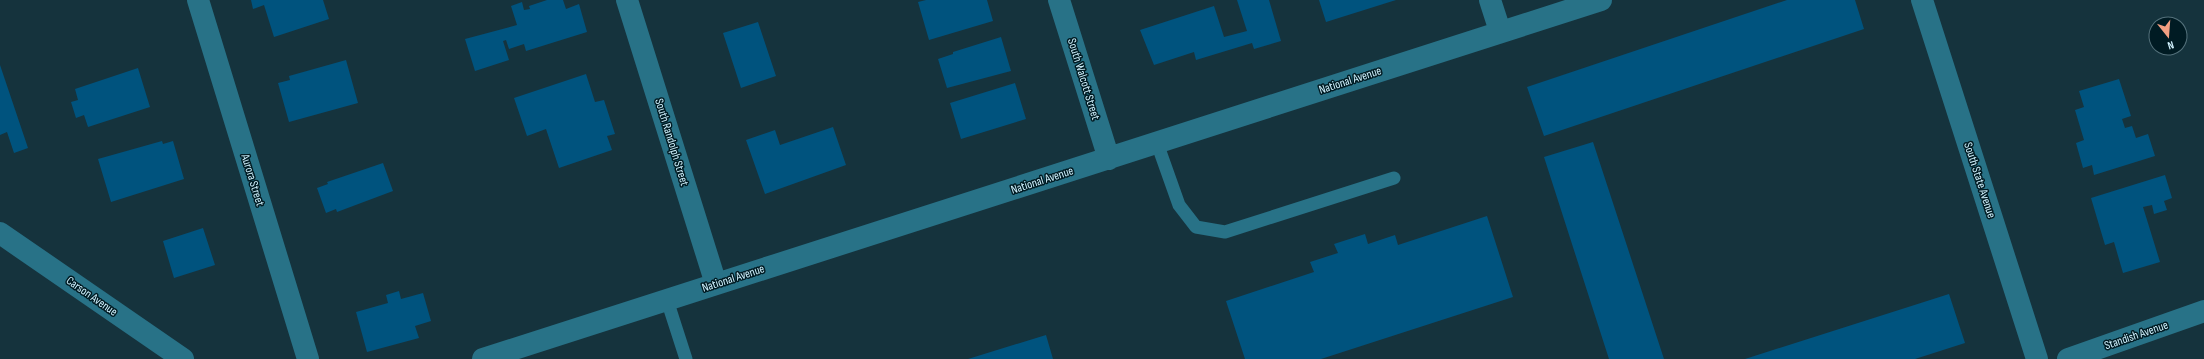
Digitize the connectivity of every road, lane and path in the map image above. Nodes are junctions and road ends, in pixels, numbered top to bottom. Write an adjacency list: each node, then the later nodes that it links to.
1 (198, 0): 16 (street, Aurora Street)
2 (627, 0): 12 (street, South Randolph Street)
3 (1059, 0): 9 (street, South Walcott Street)
4 (1490, 0): 7 (street)
5 (1600, 0): 7 (street, National Avenue)
6 (1922, 0): 19 (street, South State Avenue)
7 (1500, 31): 8 (street, National Avenue)
8 (1157, 143): 9 (street, National Avenue); 10 (lane)
9 (1109, 159): 12 (street, National Avenue)
10 (1394, 178)
11 (0, 233): 15 (street, Carson Avenue)
12 (716, 284): 13 (street, National Avenue)
13 (667, 300): 17 (street, National Avenue); 18 (lane)
14 (2204, 311): 20 (street, Standish Avenue)
15 (183, 359)
16 (308, 359)
17 (483, 359)
18 (686, 359)
19 (2037, 359)
20 (2068, 359)

